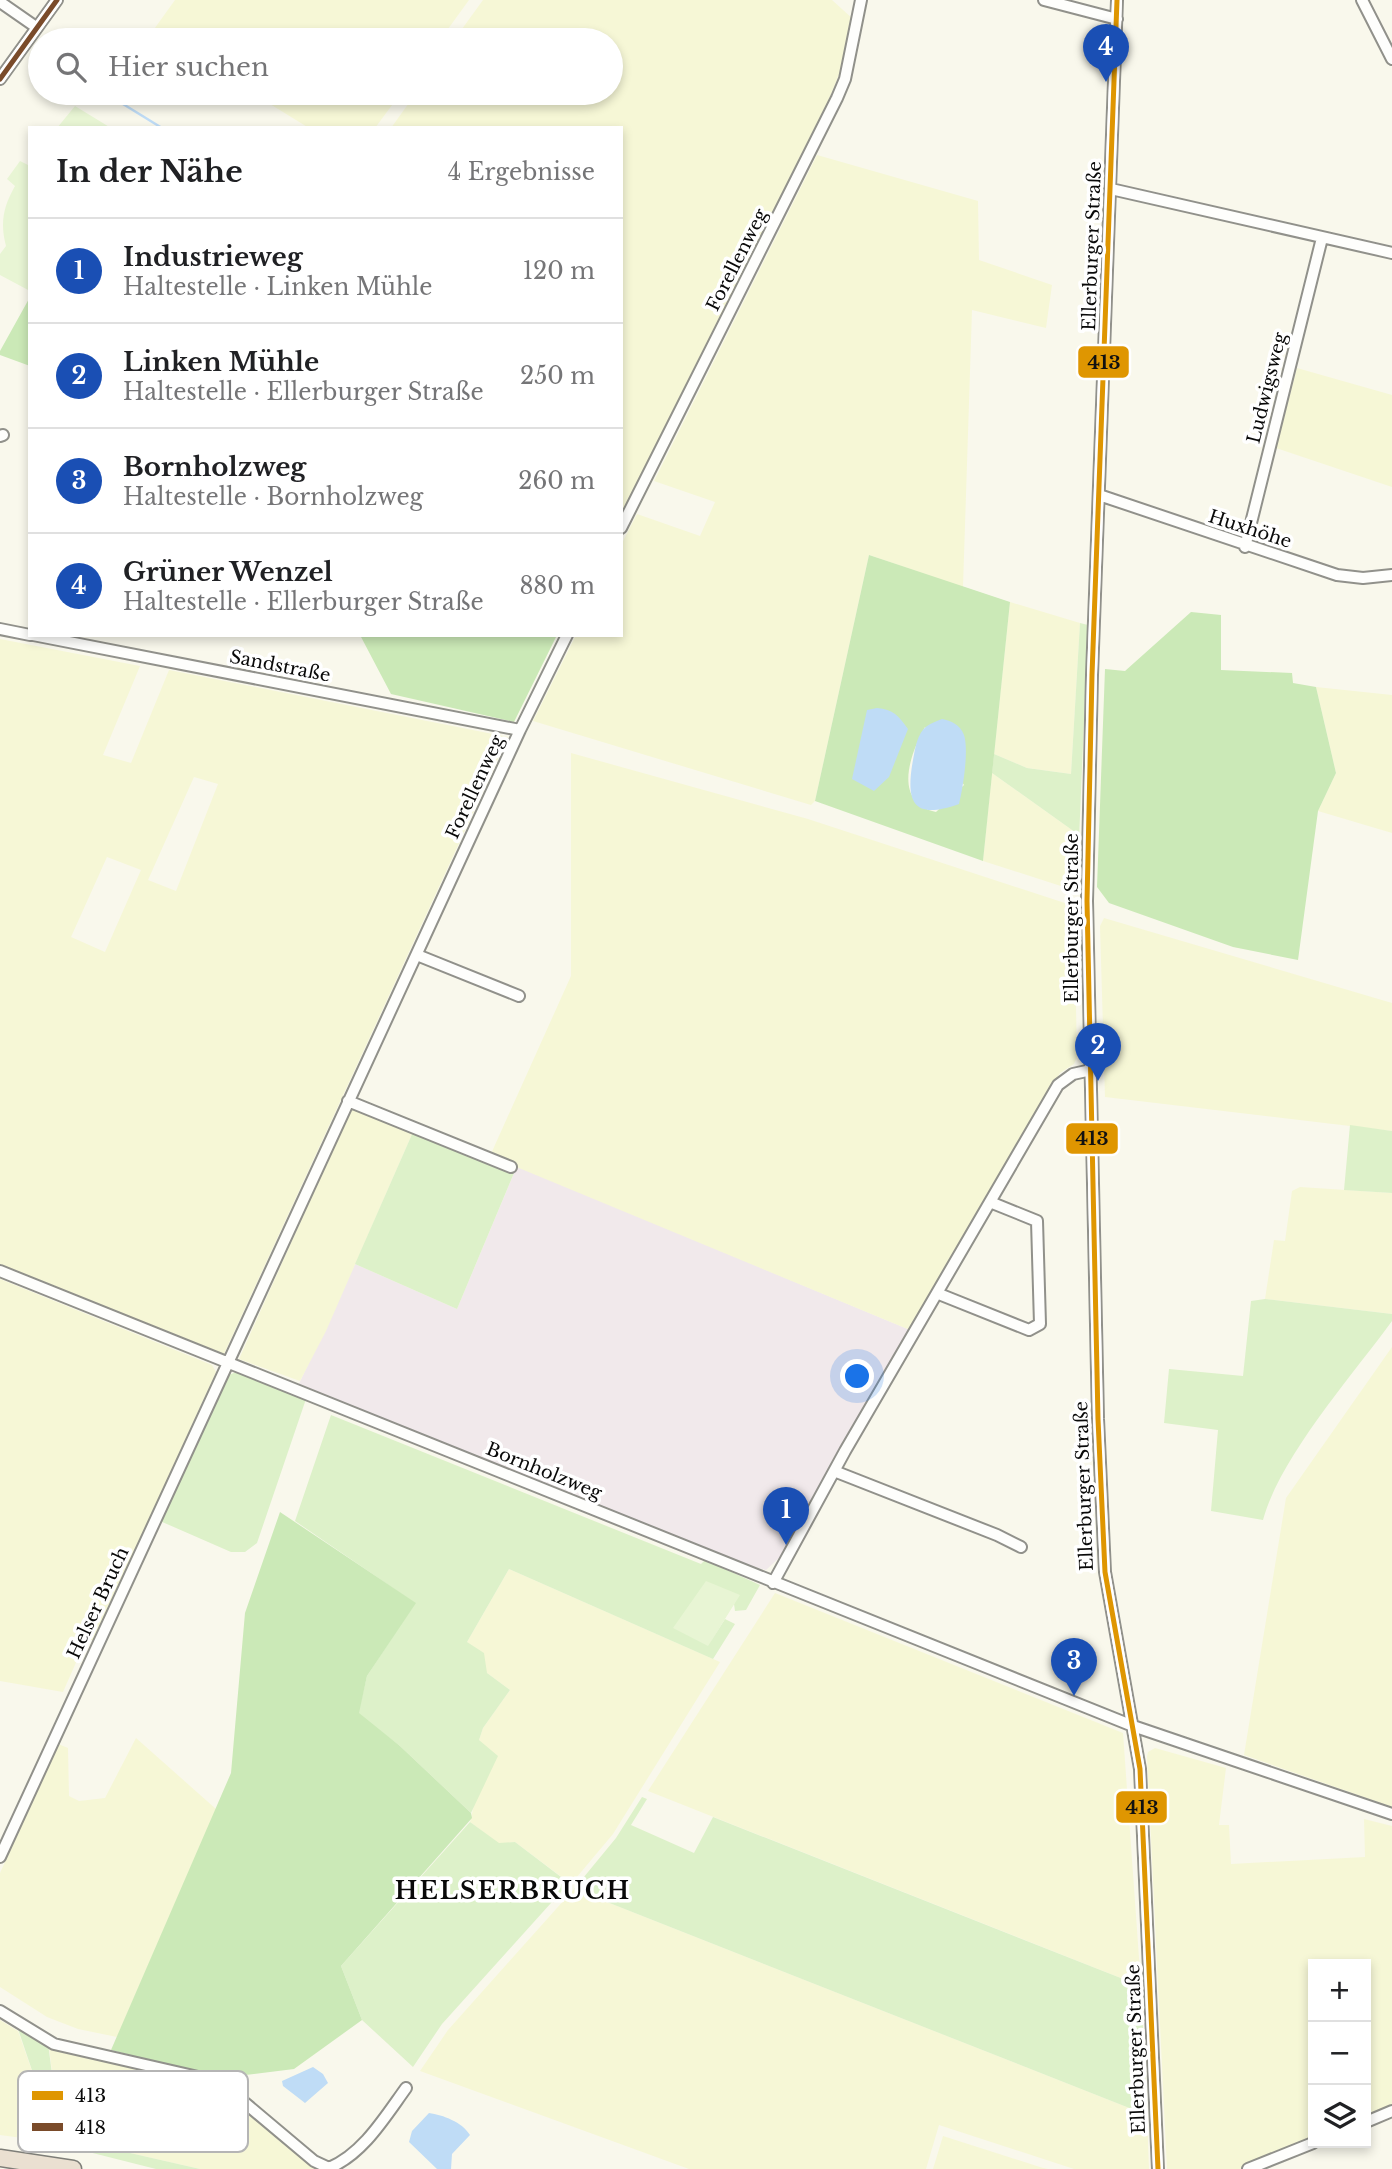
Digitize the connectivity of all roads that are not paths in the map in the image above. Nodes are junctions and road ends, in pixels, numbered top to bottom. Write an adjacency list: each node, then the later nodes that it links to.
1 (57, 0): 8 (street)
2 (861, 0): 16 (street, Forellenweg)
3 (1044, 0): 7 (street)
4 (1117, 0): 7 (street, Ellerburger Straße)
5 (1362, 0): 10 (street)
6 (0, 2): 8 (street)
7 (1116, 19): 12 (street, Ellerburger Straße)
8 (36, 27)
9 (28, 39): 11 (street)
10 (1392, 59)
11 (0, 79)
12 (1111, 189): 13 (street); 15 (street, Ellerburger Straße)
13 (1322, 238): 14 (street); 17 (street, Ludwigsweg)
14 (1392, 253)
15 (1099, 495): 17 (street, Huxhöhe); 26 (street, Ellerburger Straße)
16 (623, 524)
17 (1245, 547): 18 (street, Huxhöhe)
18 (1392, 575)
19 (0, 629): 20 (street, Sandstraße)
20 (28, 634)
21 (41, 637): 23 (street, Sandstraße)
22 (566, 637): 23 (street, Forellenweg)
23 (520, 730): 24 (street, Forellenweg)
24 (417, 956): 25 (street); 27 (street, Forellenweg)
25 (519, 996)
26 (1091, 1070): 29 (street); 36 (street, Ellerburger Straße)
27 (348, 1101): 28 (street); 32 (street, Forellenweg)
28 (511, 1167)
29 (990, 1202): 31 (street); 31 (street)
30 (0, 1271): 32 (street, Bornholzweg)
31 (939, 1294): 33 (street)
32 (227, 1363): 35 (street, Bornholzweg); 38 (street, Helser Bruch)
33 (834, 1471): 34 (street); 35 (street)
34 (1021, 1547)
35 (773, 1583): 36 (street, Bornholzweg)
36 (1133, 1726): 37 (street, Bornholzweg); 48 (street, Ellerburger Straße)
37 (1392, 1814)
38 (0, 1857)
39 (0, 2011): 40 (street)
40 (171, 2071)
41 (406, 2088): 42 (street)
42 (248, 2106)
43 (1392, 2111): 44 (street)
44 (1371, 2120)
45 (1308, 2145): 49 (street)
46 (0, 2158): 47 (highway)
47 (73, 2169)
48 (1158, 2169)
49 (1248, 2169)

